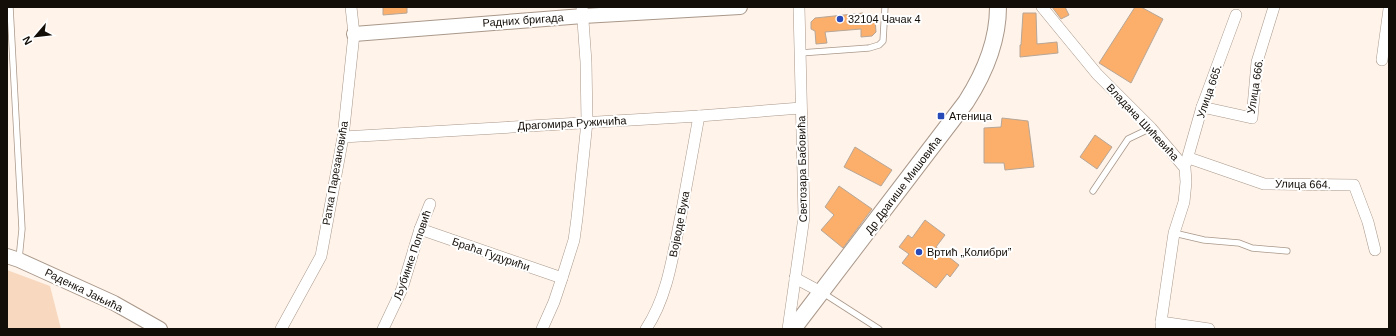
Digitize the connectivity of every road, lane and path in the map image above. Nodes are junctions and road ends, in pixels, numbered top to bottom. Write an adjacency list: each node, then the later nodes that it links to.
1 (10, 7): 28 (lane)
2 (351, 7): 12 (street, Ратка Парезановића)
3 (740, 7): 10 (street, Радних бригада)
4 (799, 7): 13 (street, Светозара Бабовића)
5 (885, 7): 13 (lane)
6 (998, 7): 31 (main road, Др Драгише Мишовића)
7 (1042, 7): 19 (street, Владана Шићевића)
8 (1274, 7): 15 (street, Улица 666.)
9 (1389, 8): 14 (street)
10 (582, 11): 12 (street, Радних бригада); 18 (street)
11 (1236, 15): 15 (street, Улица 665.)
12 (354, 34): 20 (street, Ратка Парезановића)
13 (800, 53): 16 (street, Светозара Бабовића)
14 (1382, 60)
15 (1202, 107): 21 (street, Улица 665.)
16 (801, 108): 17 (street, Драгомира Ружичића); 30 (street, Светозара Бабовића)
17 (699, 116): 18 (street, Драгомира Ружичића); 37 (street, Војводе Вука)
18 (587, 122): 20 (street, Драгомира Ружичића); 29 (street)
19 (1151, 128): 21 (street, Владана Шићевића); 22 (lane)
20 (343, 137): 34 (street, Ратка Парезановића)
21 (1187, 163): 25 (street, Владана Шићевића); 26 (street, Улица 664.)
22 (1093, 191)
23 (430, 204): 24 (street, Љубинке Поповић)
24 (420, 229): 29 (street, Браћа Гудурићи); 35 (street, Љубинке Поповић)
25 (1174, 234): 27 (lane); 32 (street, Владана Шићевића)
26 (1375, 250)
27 (1287, 251)
28 (13, 258): 33 (street, Раденка Јањића)
29 (562, 278): 36 (street)
30 (795, 278): 31 (street); 38 (street, Светозара Бабовића)
31 (821, 292): 39 (main road, Др Драгише Мишовића); 40 (lane)
32 (1161, 326): 41 (street)
33 (160, 329)
34 (281, 329)
35 (384, 329)
36 (542, 329)
37 (646, 329)
38 (788, 329)
39 (793, 329)
40 (879, 329)
41 (1209, 329)

